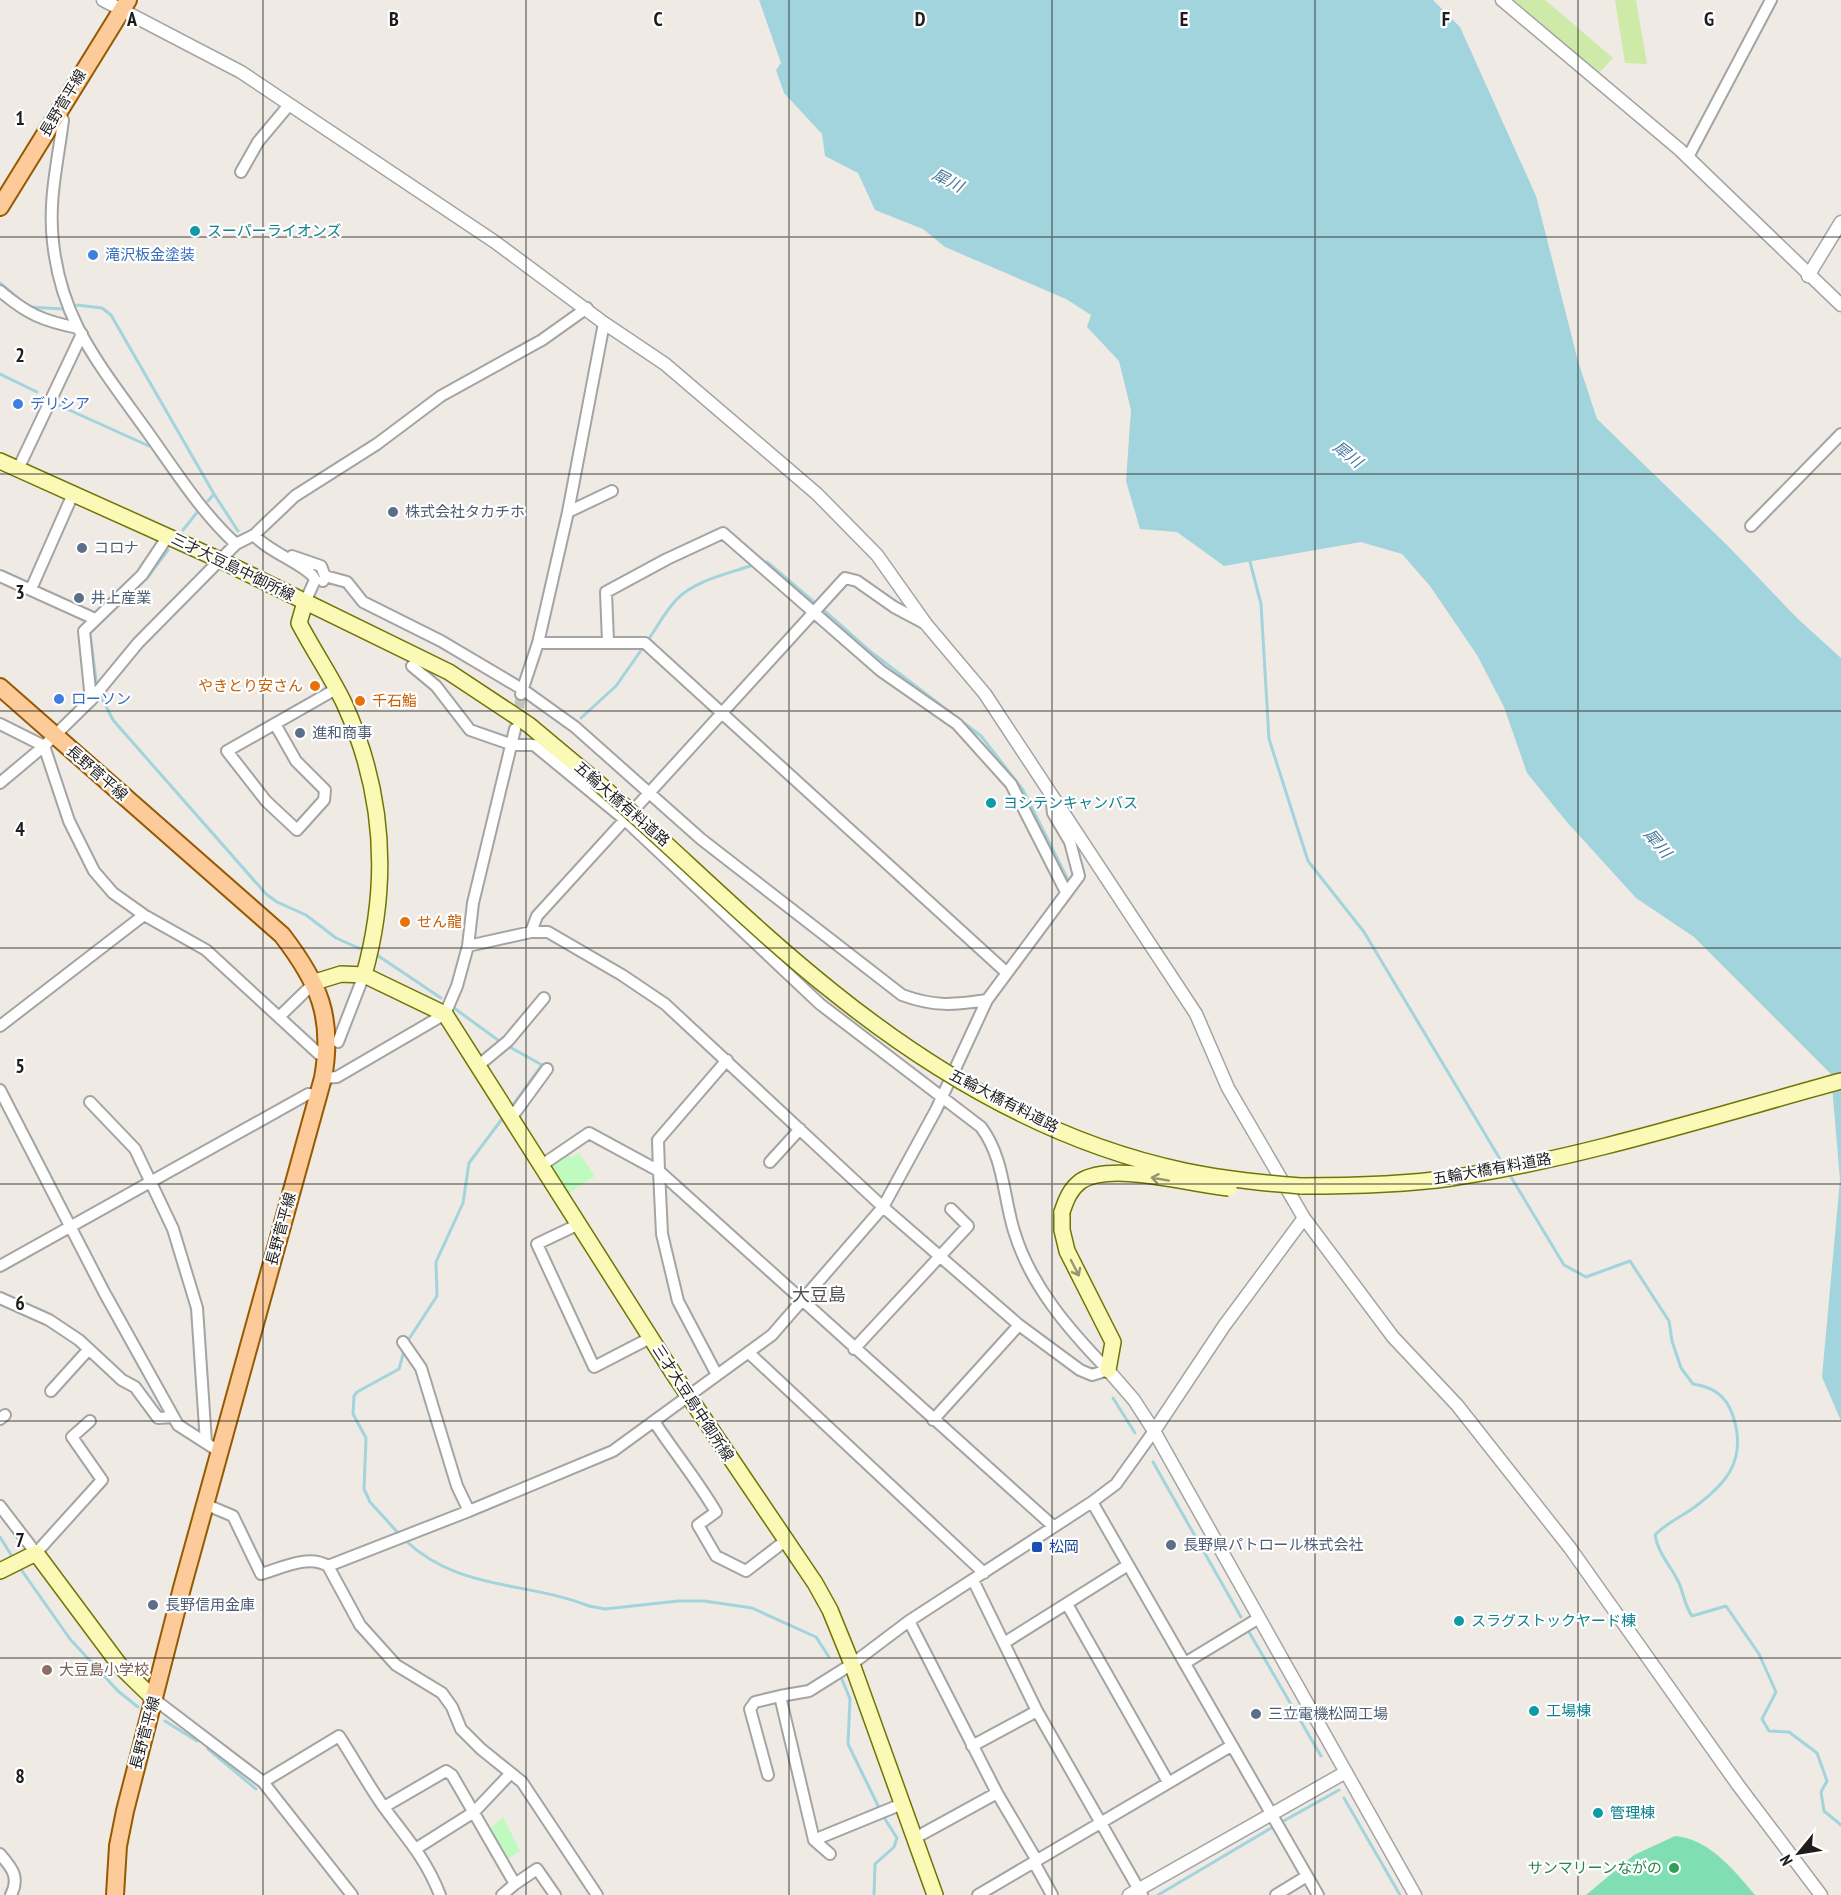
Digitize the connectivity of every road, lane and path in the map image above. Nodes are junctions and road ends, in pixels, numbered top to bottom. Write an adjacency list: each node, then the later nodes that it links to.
1 (104, 0): 4 (street)
2 (1502, 0): 7 (street)
3 (1771, 0): 7 (street)
4 (126, 3): 5 (street); 6 (main road, 長野菅平線)
5 (289, 105): 8 (street); 14 (street)
6 (59, 110): 9 (main road, 長野菅平線); 16 (street)
7 (1688, 157): 11 (street)
8 (241, 172)
9 (0, 207)
10 (1841, 222): 11 (street)
11 (1808, 276): 13 (street)
12 (0, 291): 16 (street)
13 (1841, 305)
14 (587, 308): 15 (street); 24 (street)
15 (604, 323): 22 (street); 35 (street)
16 (80, 331): 19 (street); 26 (street)
17 (1841, 434): 23 (street)
18 (0, 461): 19 (main road, 三才大豆島中御所線)
19 (18, 468): 21 (main road, 三才大豆島中御所線)
20 (612, 491): 22 (street)
21 (74, 494): 25 (main road, 三才大豆島中御所線); 31 (street)
22 (568, 512): 37 (street)
23 (1751, 526)
24 (254, 535): 26 (street); 27 (street)
25 (168, 536): 28 (main road, 三才大豆島中御所線); 34 (street)
26 (236, 544): 28 (street)
27 (272, 552): 30 (street); 32 (street)
28 (220, 560): 32 (main road, 三才大豆島中御所線); 42 (street)
29 (0, 576): 31 (street)
30 (325, 576): 32 (street); 41 (street)
31 (31, 589): 34 (street)
32 (305, 602): 40 (main road, 三才大豆島中御所線); 82 (main road, 五輪大橋有料道路, bridge)
33 (813, 612): 35 (street); 36 (street); 43 (street); 53 (street)
34 (95, 619): 42 (street)
35 (926, 624): 51 (street)
36 (608, 641): 37 (street); 43 (street)
37 (538, 643): 41 (street)
38 (412, 666): 48 (street)
39 (0, 687): 47 (main road, 長野菅平線)
40 (336, 689): 45 (street); 58 (main road, 三才大豆島中御所線)
41 (522, 692): 50 (street)
42 (96, 695): 47 (street)
43 (721, 713): 50 (street); 57 (street)
44 (0, 724): 47 (street)
45 (275, 724): 45 (street)
46 (515, 729): 48 (street)
47 (49, 741): 49 (street); 54 (street); 59 (main road, 長野菅平線)
48 (513, 745): 52 (street); 56 (street)
49 (0, 783)
50 (649, 791): 52 (street); 61 (street)
51 (1051, 791): 53 (street); 85 (street)
52 (624, 819): 55 (street); 74 (street)
53 (1066, 892): 57 (street)
54 (144, 915): 63 (street); 64 (street)
55 (531, 932): 56 (street); 67 (street)
56 (468, 946): 62 (street)
57 (1007, 973): 61 (street)
58 (363, 975): 59 (main road); 62 (main road); 65 (street)
59 (315, 982): 63 (street); 70 (main road, 長野菅平線)
60 (544, 998): 68 (street)
61 (987, 1000): 74 (street)
62 (445, 1014): 68 (main road, 三才大豆島中御所線); 70 (street)
63 (280, 1016): 66 (street)
64 (0, 1026)
65 (338, 1042)
66 (319, 1054)
67 (727, 1060): 77 (street); 80 (street)
68 (479, 1065): 76 (main road, 三才大豆島中御所線)
69 (547, 1069): 76 (street)
70 (323, 1078): 73 (main road, 長野菅平線)
71 (1841, 1081): 82 (main road, 五輪大橋有料道路)
72 (0, 1090): 87 (street)
73 (318, 1095): 81 (street); 107 (main road, 長野菅平線)
74 (942, 1096): 83 (street); 98 (street)
75 (90, 1102): 81 (street)
76 (512, 1117): 79 (main road, 三才大豆島中御所線)
77 (800, 1129): 78 (street); 83 (street)
78 (770, 1162)
79 (542, 1165): 80 (street); 86 (main road, 三才大豆島中御所線)
80 (659, 1171): 91 (street); 99 (street)
81 (153, 1183): 87 (street); 107 (street)
82 (1301, 1186): 98 (main road, one-way to 98, bridge)
83 (883, 1207): 88 (street); 91 (street)
84 (951, 1209): 88 (street)
85 (1304, 1218): 106 (street); 164 (street)
86 (579, 1224): 93 (main road, 三才大豆島中御所線); 93 (street)
87 (70, 1226): 89 (street); 102 (street)
88 (940, 1256): 92 (street); 96 (street)
89 (0, 1266)
90 (0, 1298): 95 (street)
91 (803, 1300): 96 (street); 97 (street)
92 (1019, 1325): 98 (street); 103 (street)
93 (650, 1338): 101 (main road, 三才大豆島中御所線)
94 (406, 1346): 111 (street)
95 (89, 1349): 100 (street); 102 (street)
96 (854, 1349): 103 (street)
97 (749, 1353): 99 (street); 118 (street)
98 (1107, 1370): 106 (street)
99 (717, 1375): 101 (street)
100 (51, 1391)
101 (688, 1396): 105 (street); 113 (main road, 三才大豆島中御所線)
102 (173, 1417): 107 (street)
103 (933, 1420): 112 (street)
104 (90, 1421): 114 (street)
105 (655, 1422): 111 (street); 113 (street)
106 (1154, 1431): 108 (street); 121 (street)
107 (213, 1448): 109 (main road, 長野菅平線)
108 (1092, 1502): 112 (street); 115 (street)
109 (207, 1505): 116 (street); 127 (main road, 長野菅平線)
110 (0, 1506): 114 (street)
111 (470, 1511): 116 (street)
112 (1053, 1526): 118 (street)
113 (784, 1541): 125 (main road, 三才大豆島中御所線)
114 (36, 1553): 117 (main road); 127 (main road)
115 (1128, 1565): 120 (street); 124 (street)
116 (328, 1566): 132 (street)
117 (0, 1571)
118 (984, 1573): 119 (street)
119 (973, 1580): 122 (street); 123 (street)
120 (1067, 1604): 123 (street); 135 (street)
121 (1259, 1618): 124 (street); 131 (street)
122 (909, 1621): 125 (street); 129 (street)
123 (1004, 1643): 128 (street)
124 (1185, 1663): 130 (street)
125 (852, 1664): 126 (street); 137 (main road, 三才大豆島中御所線)
126 (780, 1696): 133 (street); 143 (street)
127 (154, 1700): 134 (street); 152 (main road, 長野菅平線)
128 (1037, 1711): 129 (street); 141 (street)
129 (972, 1746): 136 (street)
130 (1230, 1746): 135 (street); 140 (street)
131 (1346, 1772): 140 (street); 163 (street)
132 (511, 1773): 139 (street); 157 (street)
133 (768, 1775)
134 (263, 1782): 138 (street); 153 (street)
135 (1168, 1782): 141 (street)
136 (997, 1793): 142 (street); 147 (street)
137 (902, 1804): 142 (main road, 三才大豆島中御所線); 143 (street)
138 (384, 1807): 139 (street); 144 (street)
139 (474, 1812): 144 (street); 149 (street)
140 (1271, 1816): 148 (street); 150 (street)
141 (1100, 1821): 147 (street); 150 (street)
142 (915, 1838): 158 (main road, 三才大豆島中御所線)
143 (814, 1840): 146 (street)
144 (417, 1848): 154 (street)
145 (0, 1854): 151 (street)
146 (830, 1854)
147 (1036, 1859): 159 (street); 160 (street)
148 (1307, 1876): 161 (street); 162 (street)
149 (515, 1884): 155 (street); 156 (street)
150 (1137, 1893)
151 (10, 1895)
152 (115, 1895)
153 (352, 1895)
154 (440, 1895)
155 (502, 1895)
156 (555, 1895)
157 (597, 1895)
158 (935, 1895)
159 (978, 1895)
160 (1052, 1895)
161 (1276, 1895)
162 (1318, 1895)
163 (1415, 1895)
164 (1821, 1895)

